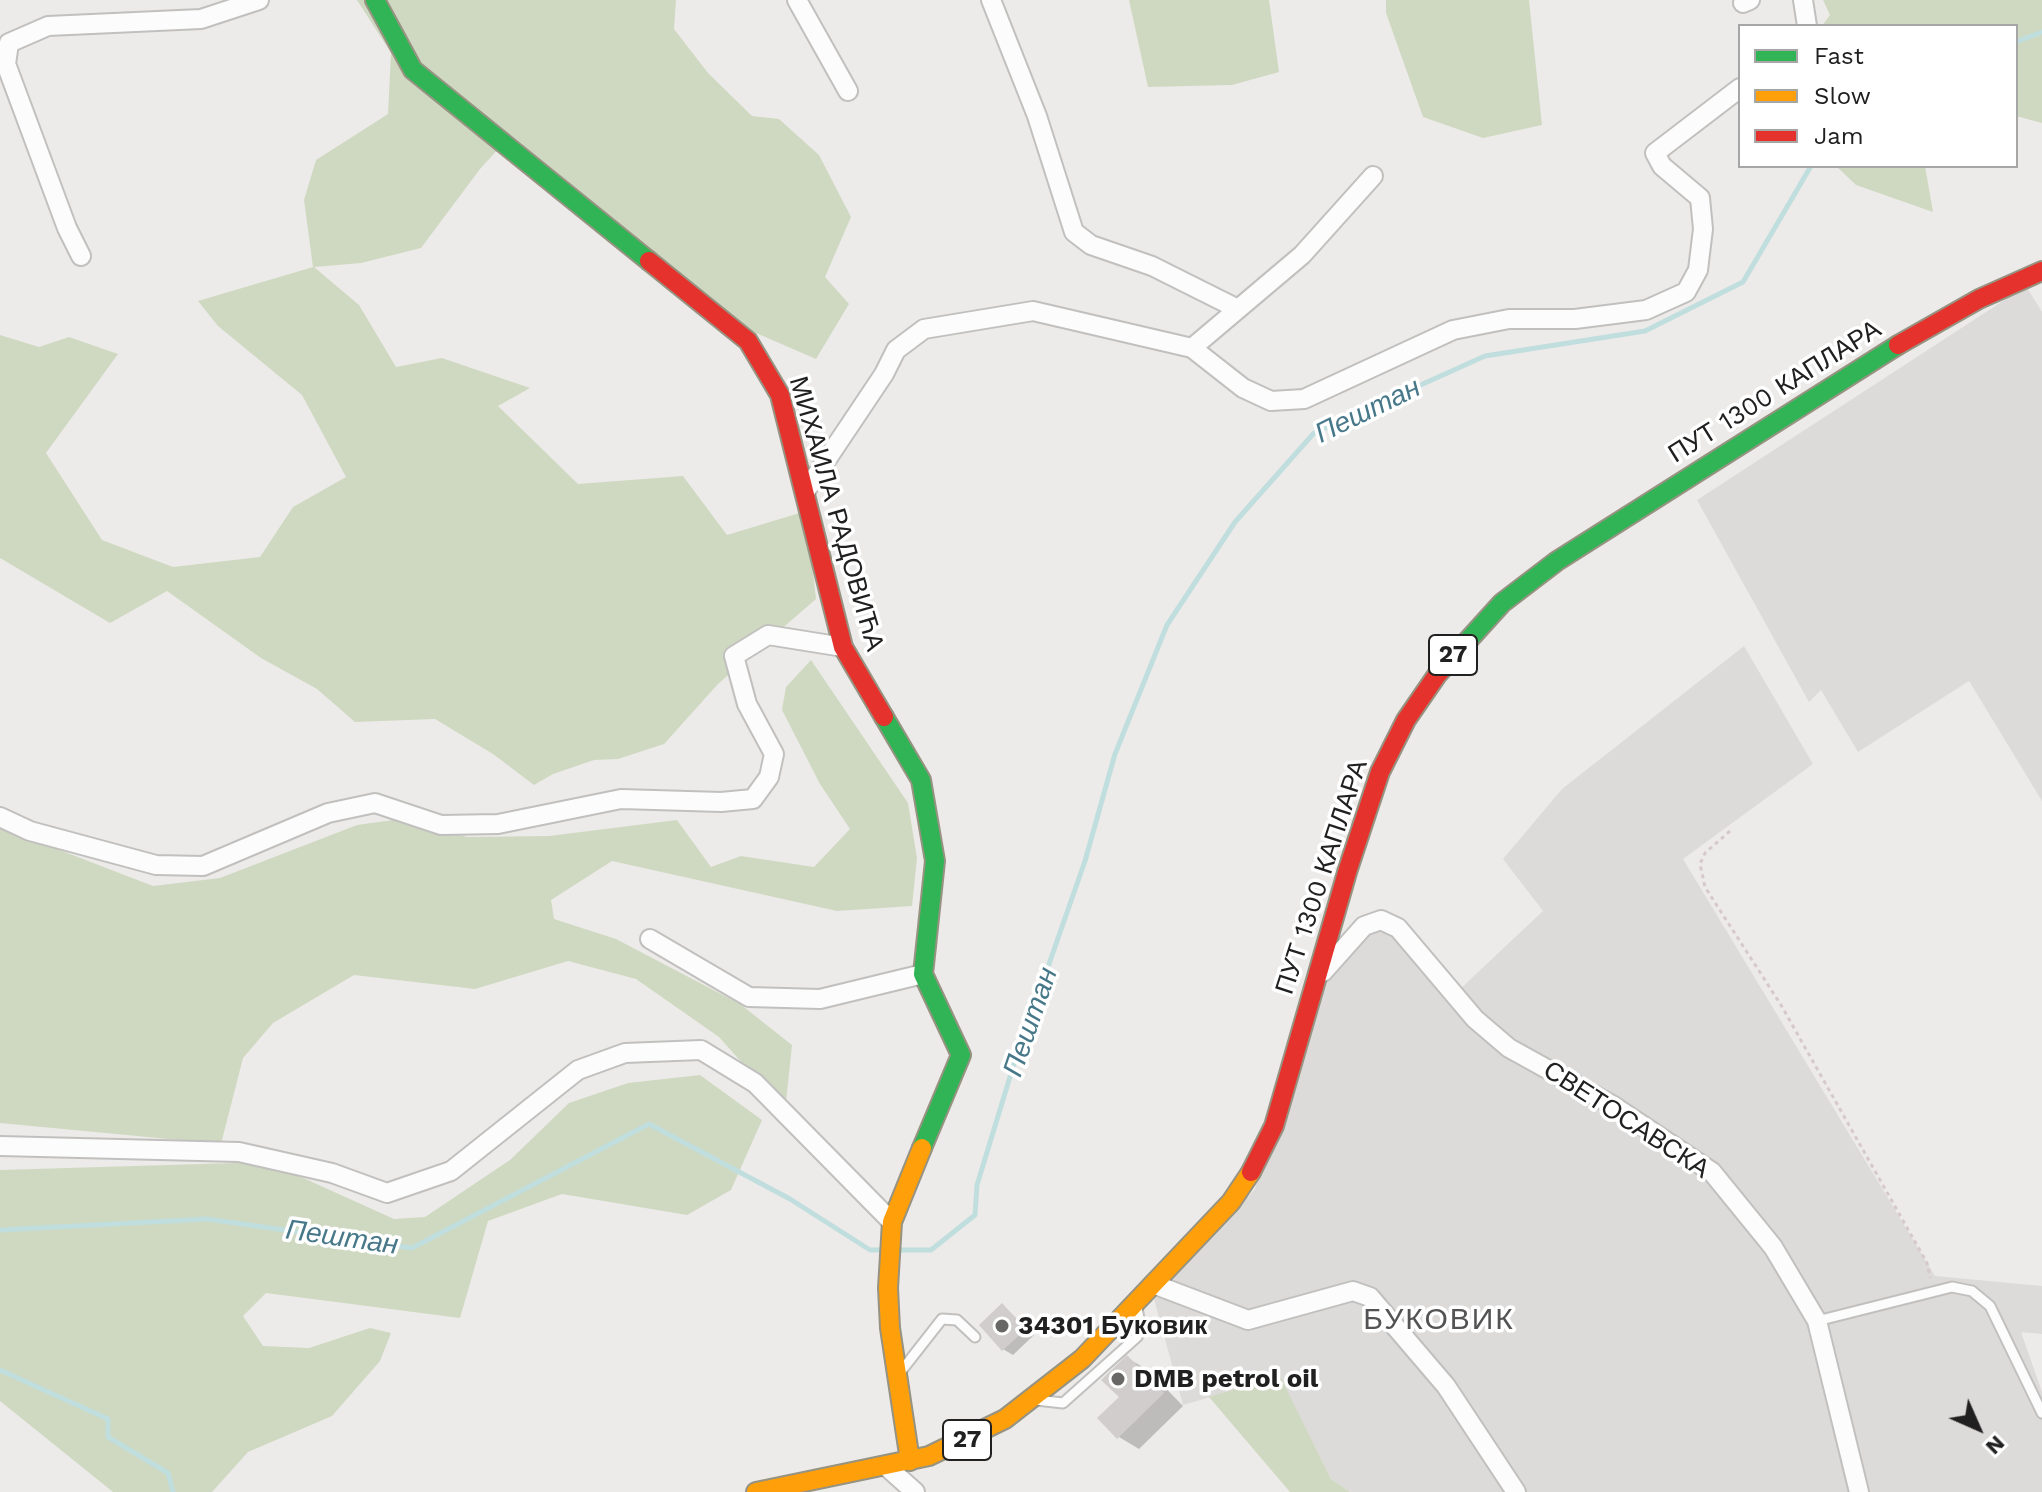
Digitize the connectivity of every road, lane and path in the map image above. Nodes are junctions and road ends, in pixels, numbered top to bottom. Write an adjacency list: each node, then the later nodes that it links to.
1 (259, 0): 10 (street)
2 (375, 0): 14 (main road, МИХАИЛА РАДОВИЋА)
3 (797, 0): 8 (street)
4 (991, 0): 12 (street)
5 (1803, 0): 6 (street)
6 (1807, 24)
7 (1738, 90): 13 (street)
8 (848, 91)
9 (1373, 176): 12 (street)
10 (81, 256)
11 (2037, 277): 20 (main road, ПУТ 1300 КАПЛАРА / 27)
12 (1238, 309): 13 (street)
13 (1192, 348): 14 (street)
14 (805, 492): 15 (main road, МИХАИЛА РАДОВИЋА)
15 (843, 647): 16 (street); 19 (main road, МИХАИЛА РАДОВИЋА)
16 (0, 817)
17 (1730, 831): 24 (path)
18 (650, 939): 19 (street)
19 (923, 974): 22 (main road)
20 (1316, 980): 23 (main road, ПУТ 1300 КАПЛАРА / 27); 25 (street, СВЕТОСАВСКА)
21 (0, 1146): 22 (street)
22 (892, 1222): 27 (main road)
23 (1156, 1285): 29 (main road, ПУТ 1300 КАПЛАРА / 27); 33 (street)
24 (1916, 1296): 25 (lane); 28 (lane)
25 (1817, 1321): 34 (street, СВЕТОСАВСКА)
26 (975, 1337): 27 (lane)
27 (898, 1376): 29 (main road)
28 (2042, 1413)
29 (910, 1461): 30 (main road, ПУТ 1300 КАПЛАРА / 27)
30 (886, 1466): 31 (main road, ПУТ 1300 КАПЛАРА / 27); 32 (street)
31 (756, 1492)
32 (915, 1492)
33 (1516, 1492)
34 (1859, 1492)

